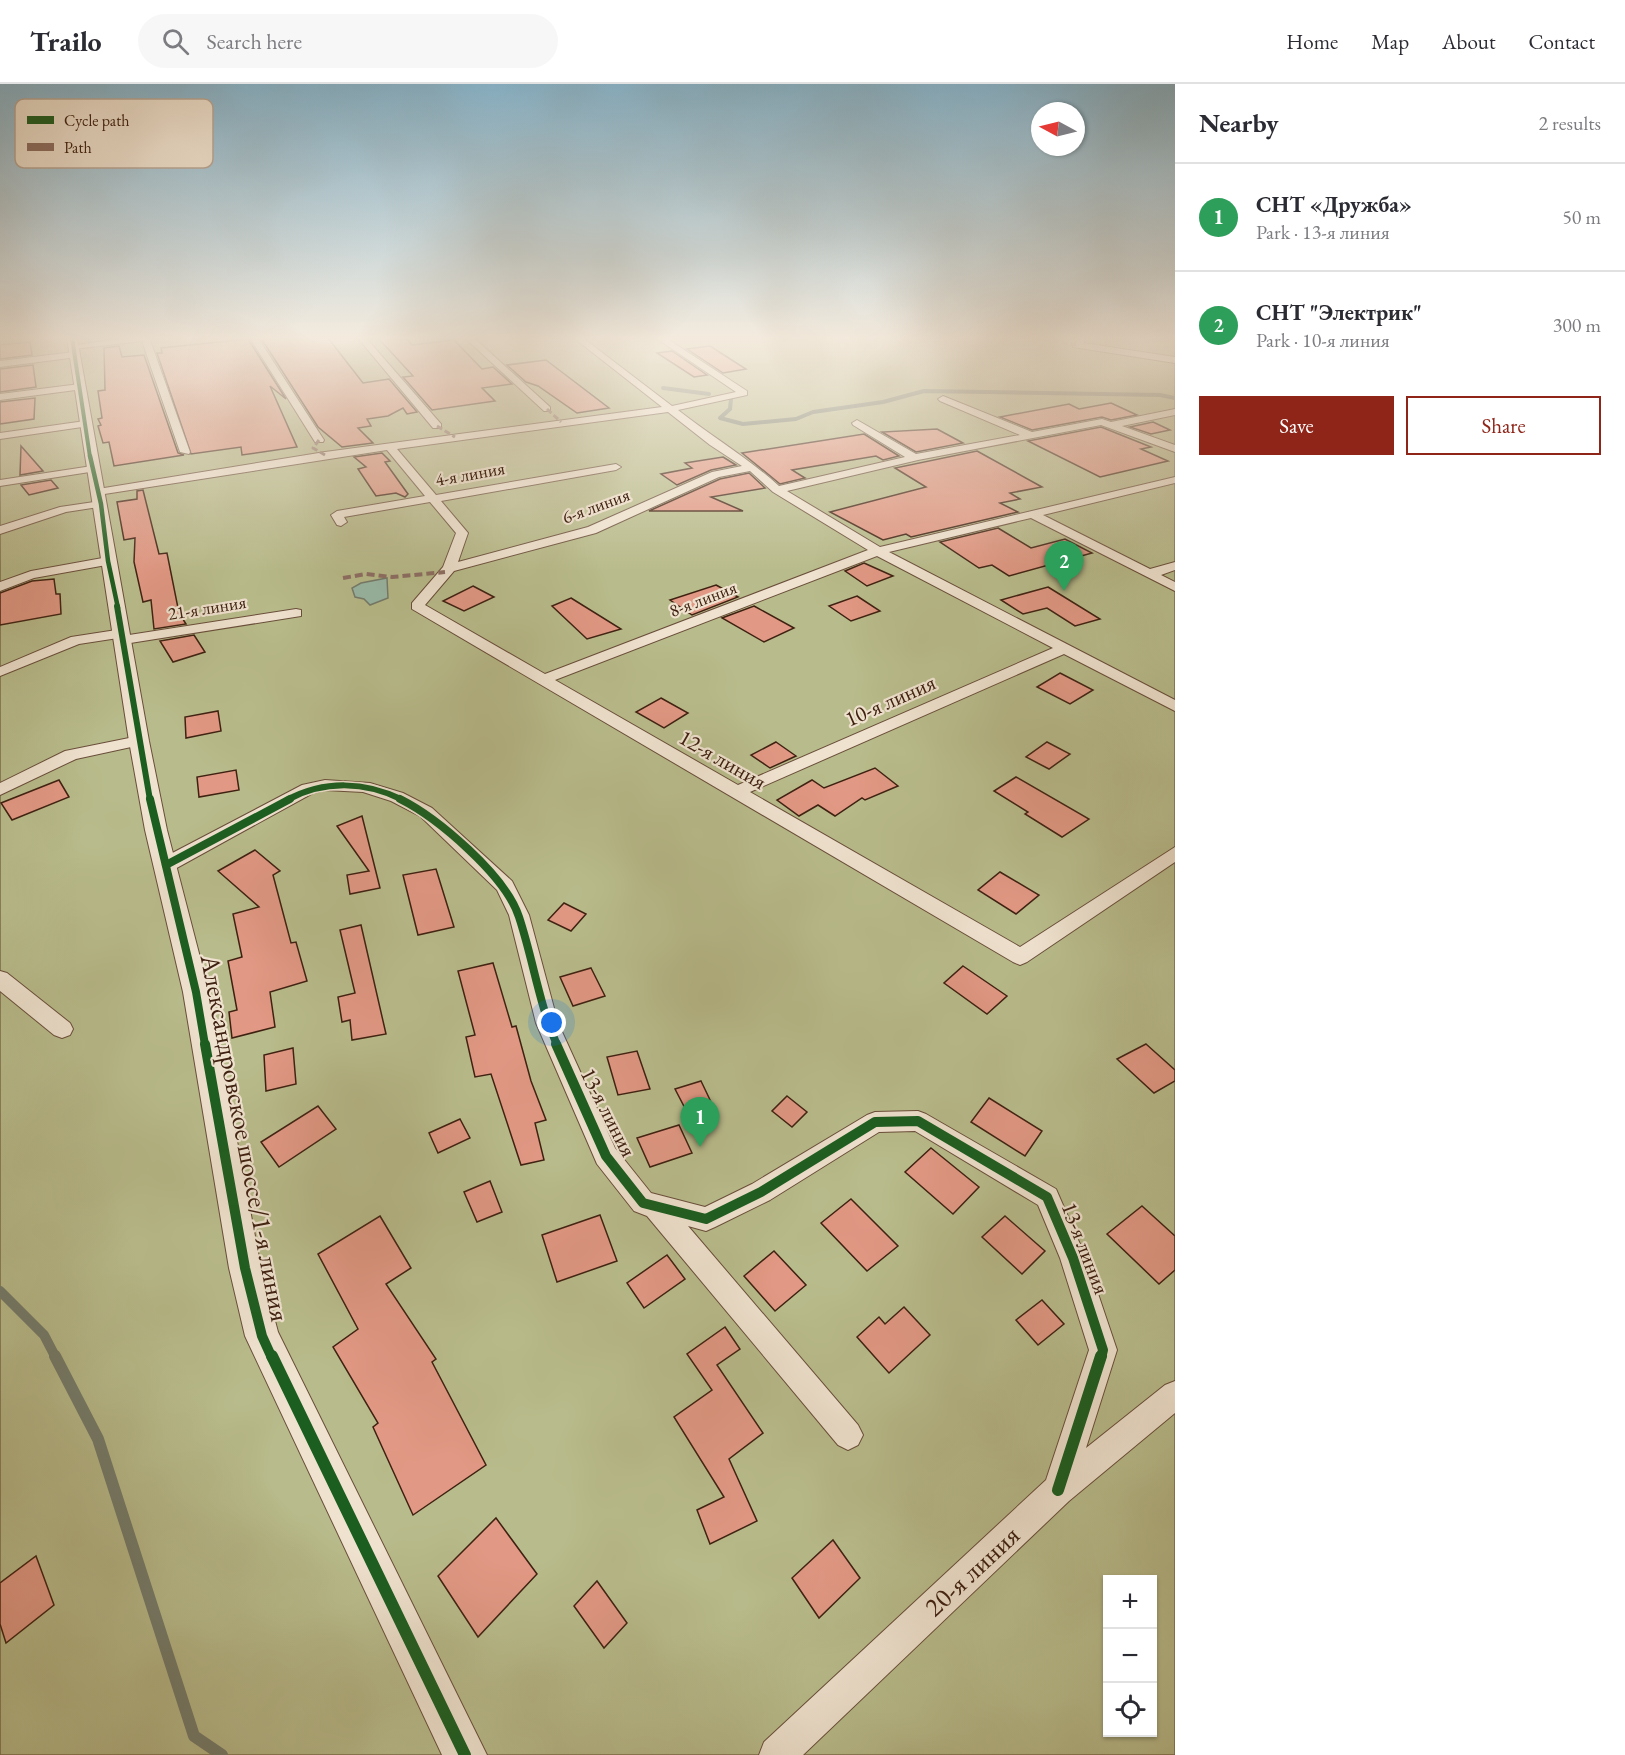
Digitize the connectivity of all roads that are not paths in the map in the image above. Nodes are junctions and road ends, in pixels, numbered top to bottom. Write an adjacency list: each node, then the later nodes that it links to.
1 (84, 416): 10 (street, Александровское шоссе/1-я линия)
2 (172, 416): 18 (street)
3 (304, 416): 15 (street)
4 (428, 416): 12 (street)
5 (618, 416): 16 (street)
6 (680, 416): 21 (street)
7 (984, 416): 13 (street)
8 (1154, 416): 11 (street)
9 (857, 423): 19 (street)
10 (85, 424): 14 (street); 24 (street, Александровское шоссе/1-я линия)
11 (1112, 424): 13 (street); 17 (street)
12 (437, 426)
13 (1030, 435): 19 (street)
14 (0, 436)
15 (319, 440)
16 (389, 447): 24 (street); 26 (street, 12-я линия)
17 (1175, 449)
18 (185, 452)
19 (914, 458): 25 (street)
20 (616, 466): 26 (street, 4-я линия)
21 (752, 467): 25 (street); 33 (street, 6-я линия)
22 (1175, 480): 27 (street, 8-я линия)
23 (0, 483): 24 (street)
24 (97, 488): 29 (street); 31 (street, Александровское шоссе/1-я линия)
25 (777, 490): 30 (street)
26 (433, 498): 28 (street, 4-я линия); 33 (street, 12-я линия)
27 (1030, 513): 30 (street, 8-я линия); 34 (street)
28 (341, 522)
29 (0, 530)
30 (878, 551): 39 (street); 41 (street, 8-я линия)
31 (108, 561): 35 (street); 38 (street, Александровское шоссе/1-я линия)
32 (1175, 566): 34 (street)
33 (449, 568): 41 (street, 12-я линия)
34 (1149, 574): 36 (street)
35 (0, 587)
36 (1175, 587)
37 (296, 613): 38 (street, 21-я линия)
38 (123, 636): 40 (street, 21-я линия); 43 (street, Александровское шоссе/1-я линия)
39 (1062, 649): 42 (street); 45 (street, 10-я линия)
40 (0, 672)
41 (542, 681): 45 (street, 12-я линия)
42 (1175, 706)
43 (139, 741): 44 (street); 47 (street, Александровское шоссе/1-я линия)
44 (0, 790)
45 (736, 792): 46 (street, 12-я линия)
46 (1175, 853)
47 (165, 865): 50 (street, 13-я линия); 54 (street, Александровское шоссе/1-я линия)
48 (0, 979): 49 (street)
49 (62, 1029)
50 (655, 1206): 52 (street); 53 (street, 13-я линия)
51 (1175, 1395): 53 (street, 20-я линия)
52 (848, 1435)
53 (1058, 1491): 55 (street, 20-я линия)
54 (465, 1755)
55 (777, 1755)

